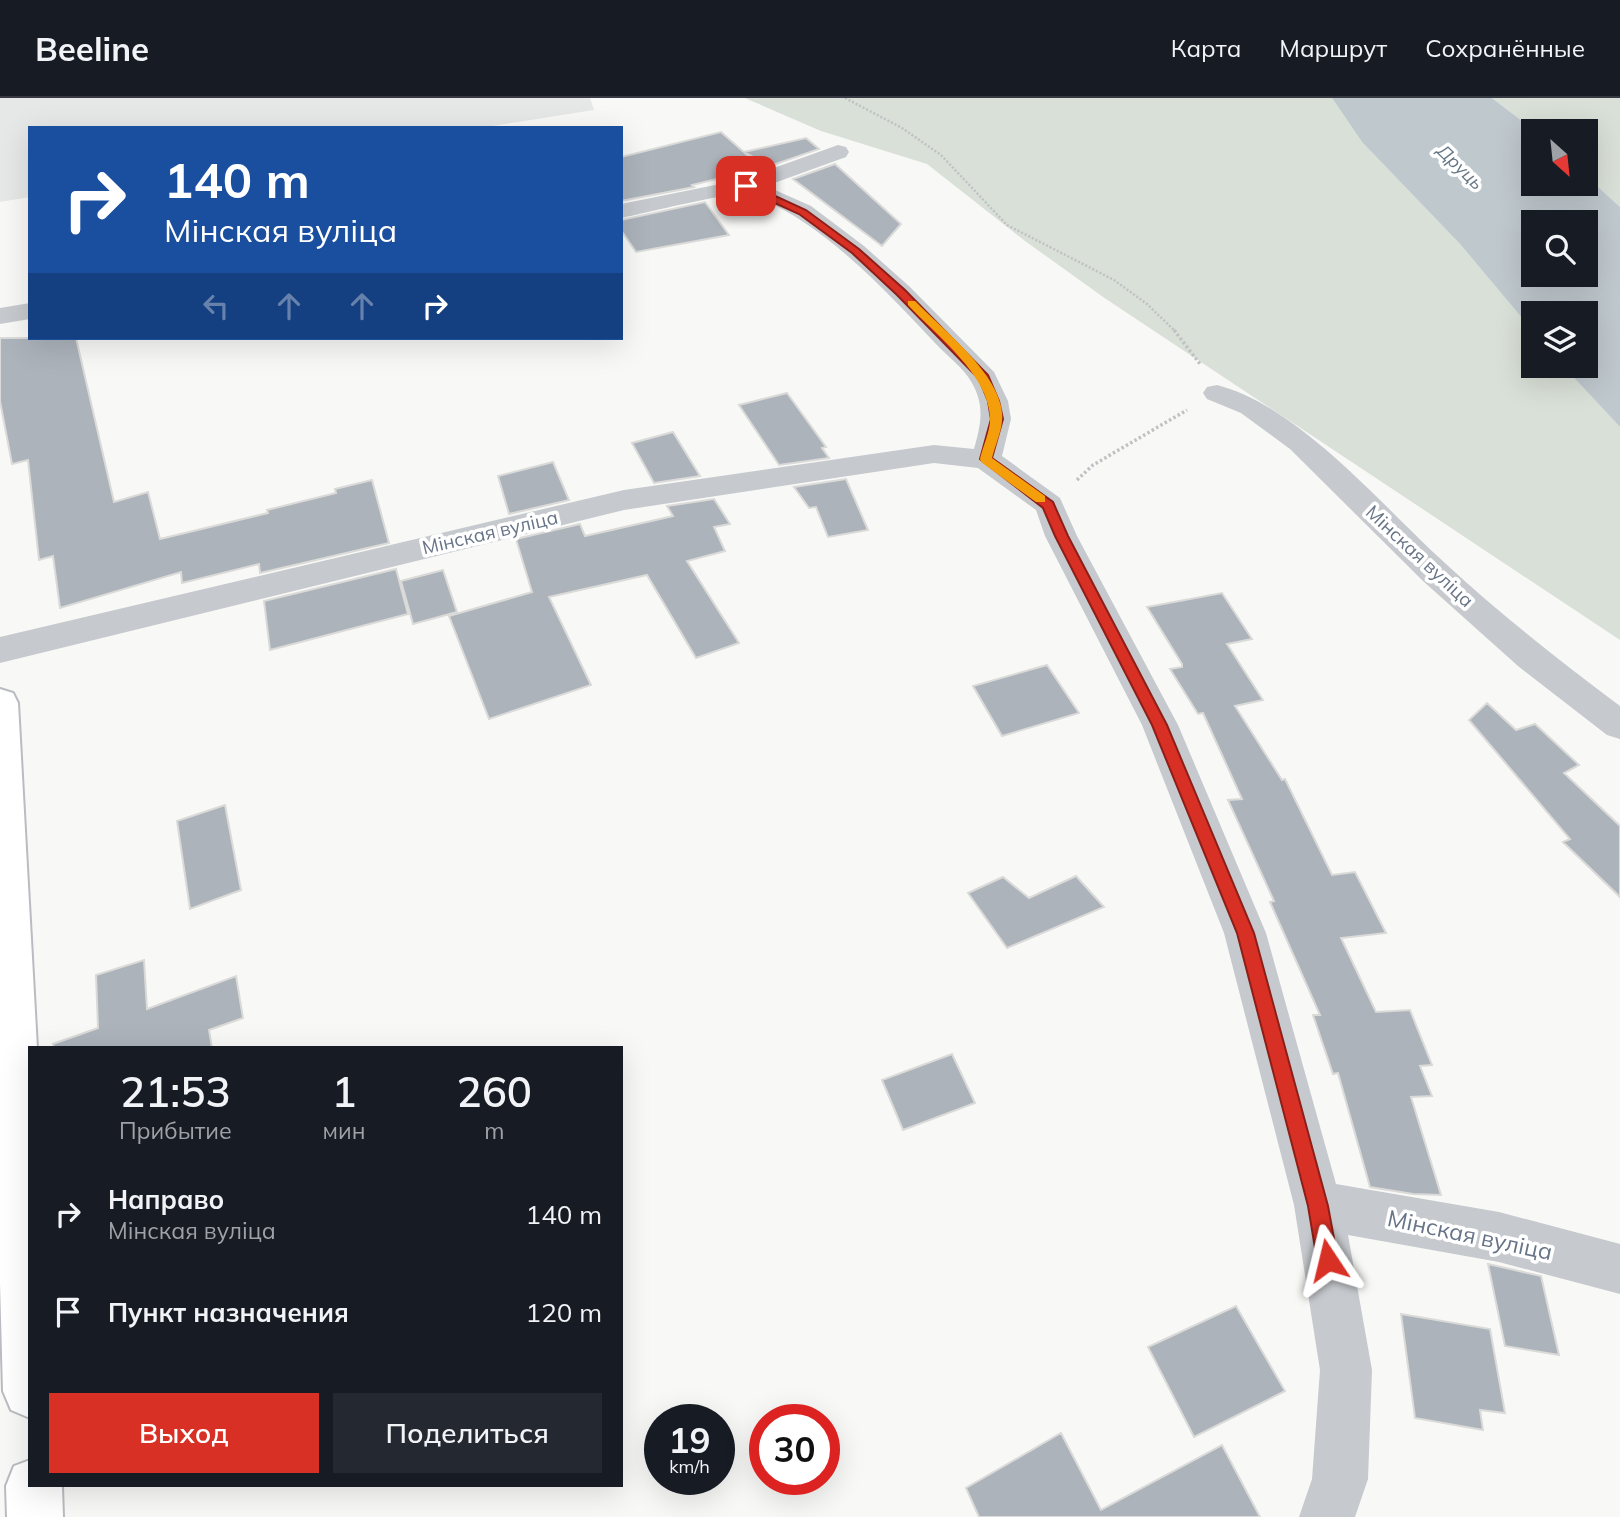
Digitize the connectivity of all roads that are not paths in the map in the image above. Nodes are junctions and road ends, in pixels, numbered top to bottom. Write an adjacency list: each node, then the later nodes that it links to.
1 (838, 152): 2 (street)
2 (746, 186): 3 (street); 7 (street)
3 (623, 211)
4 (28, 311): 5 (street)
5 (0, 316)
6 (1217, 393): 10 (street, Мінская вуліца)
7 (986, 459): 8 (street, Мінская вуліца); 11 (street)
8 (0, 650)
9 (0, 703): 13 (main road)
10 (1620, 725)
11 (1318, 1206): 12 (street, Мінская вуліца); 16 (street)
12 (1620, 1269)
13 (28, 1345)
14 (34, 1487): 15 (main road)
15 (35, 1517)
16 (1327, 1517)

